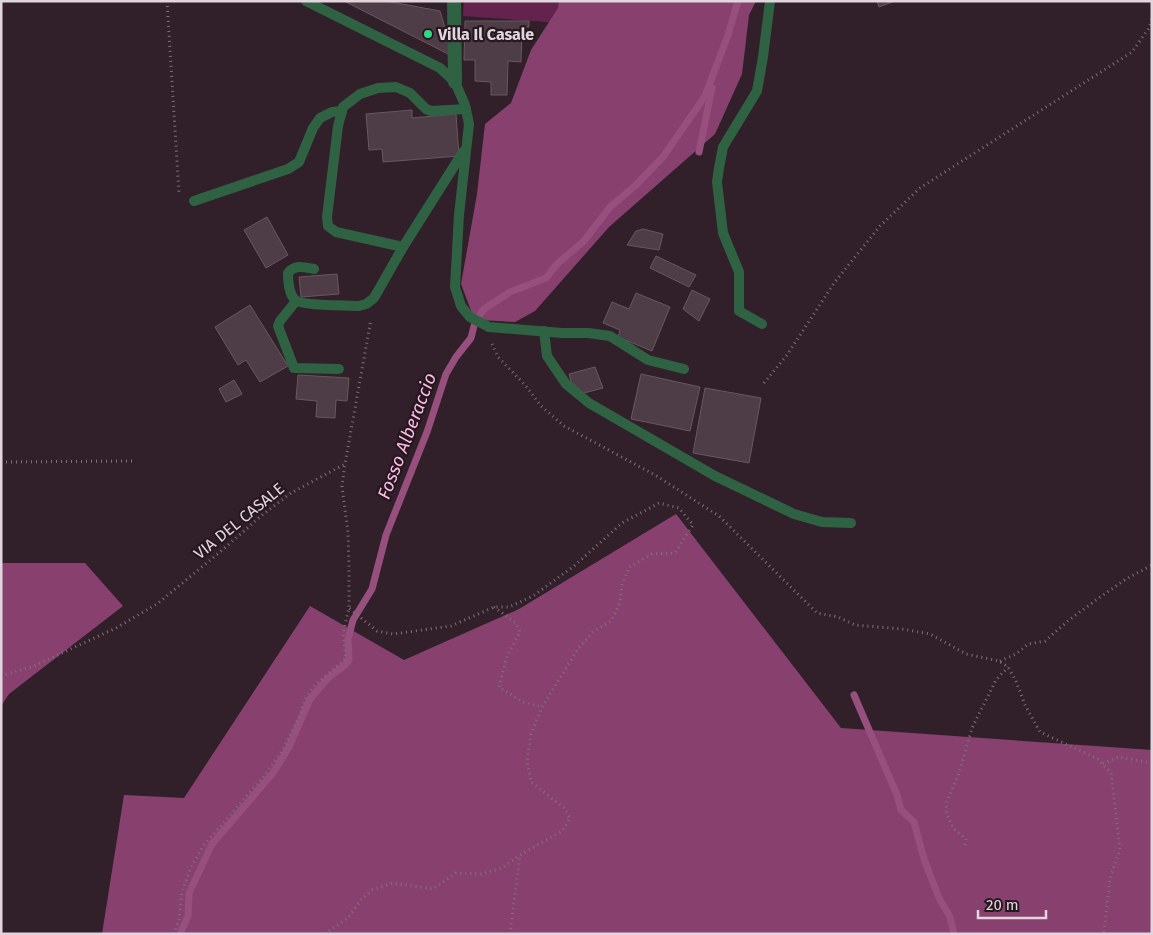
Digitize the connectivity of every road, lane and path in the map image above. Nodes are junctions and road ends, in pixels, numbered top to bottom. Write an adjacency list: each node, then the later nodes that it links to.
1 (167, 1): 10 (path)
2 (306, 1): 6 (lane)
3 (454, 1): 6 (street)
4 (770, 1): 16 (lane)
5 (1152, 18): 21 (path)
6 (455, 82): 7 (lane)
7 (466, 109): 8 (lane); 9 (lane)
8 (342, 111): 11 (lane); 12 (lane)
9 (465, 149): 12 (lane); 17 (lane)
10 (180, 199)
11 (194, 201)
12 (403, 247): 14 (lane)
13 (314, 269): 15 (lane)
14 (374, 298): 15 (lane); 24 (path)
15 (296, 301): 19 (lane)
16 (762, 324)
17 (486, 326): 18 (lane); 29 (path)
18 (544, 331): 20 (lane); 25 (lane)
19 (339, 369)
20 (684, 369)
21 (764, 383)
22 (132, 461): 23 (path)
23 (1, 462)
24 (345, 464): 28 (path); 31 (path, VIA DEL CASALE)
25 (851, 523)
26 (1152, 565): 29 (path)
27 (494, 607): 28 (path); 32 (path); 32 (path)
28 (349, 608): 37 (path)
29 (999, 661): 30 (path)
30 (1008, 667): 34 (path); 35 (path)
31 (1, 676)
32 (542, 707): 36 (path)
33 (1152, 763): 34 (path)
34 (1103, 764): 40 (path)
35 (966, 845)
36 (520, 855): 38 (path); 39 (path)
37 (174, 934)
38 (325, 934)
39 (510, 934)
40 (1105, 934)

